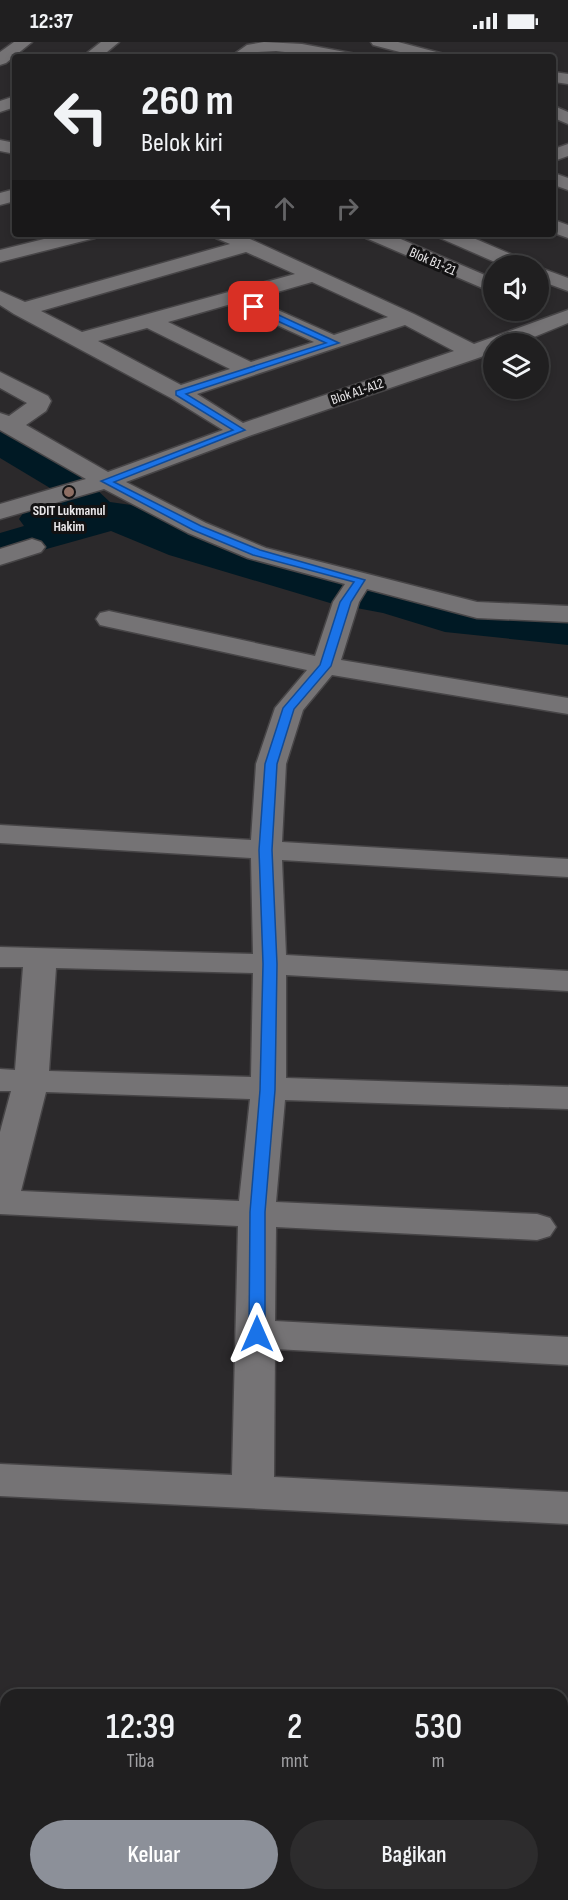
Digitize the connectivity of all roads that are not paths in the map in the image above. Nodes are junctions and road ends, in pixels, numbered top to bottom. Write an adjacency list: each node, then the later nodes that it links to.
1 (24, 42): 8 (street)
2 (111, 42): 4 (street)
3 (388, 42): 7 (street)
4 (94, 54)
5 (245, 54): 6 (street)
6 (322, 54)
7 (428, 54)
8 (0, 60)
9 (76, 237): 15 (street)
10 (229, 237): 13 (street)
11 (380, 237): 18 (street, Blok B1-21)
12 (454, 237): 14 (street)
13 (246, 246): 16 (street); 22 (street)
14 (496, 255)
15 (0, 256)
16 (312, 276): 21 (street); 25 (street)
17 (549, 277): 19 (street)
18 (483, 282)
19 (568, 285)
20 (0, 297): 22 (street)
21 (234, 298): 26 (street); 29 (street)
22 (21, 310): 28 (street)
23 (549, 311): 24 (street)
24 (564, 317): 27 (street, Blok A1-A12)
25 (407, 318): 29 (street); 30 (street)
26 (150, 321): 28 (street); 32 (street)
27 (523, 333)
28 (78, 340): 34 (street)
29 (334, 343): 32 (street)
30 (483, 345)
31 (483, 349): 36 (street, Blok A1-A12)
32 (248, 369): 34 (street)
33 (0, 379): 35 (street)
34 (179, 393): 36 (street)
35 (5, 423): 37 (street)
36 (241, 430): 37 (street, Blok A1-A12)
37 (106, 481): 38 (street, Blok A1-A12); 41 (street)
38 (0, 512)
39 (32, 547): 40 (street)
40 (0, 556)
41 (353, 590): 42 (street); 44 (street)
42 (568, 614)
43 (109, 619): 44 (street)
44 (325, 666): 45 (street); 47 (street)
45 (568, 706)
46 (0, 834): 47 (street)
47 (266, 850): 48 (street); 51 (street)
48 (568, 868)
49 (0, 957): 50 (street)
50 (40, 958): 51 (street); 53 (street)
51 (270, 964): 52 (street); 54 (street)
52 (568, 981)
53 (15, 1081): 54 (street); 56 (street)
54 (268, 1090): 55 (street); 57 (street)
55 (568, 1098)
56 (0, 1201): 57 (street)
57 (257, 1212): 58 (street); 59 (street)
58 (537, 1227)
59 (257, 1334): 60 (street); 62 (street)
60 (568, 1351)
61 (0, 1480): 62 (street)
62 (253, 1493): 63 (street)
63 (568, 1508)

